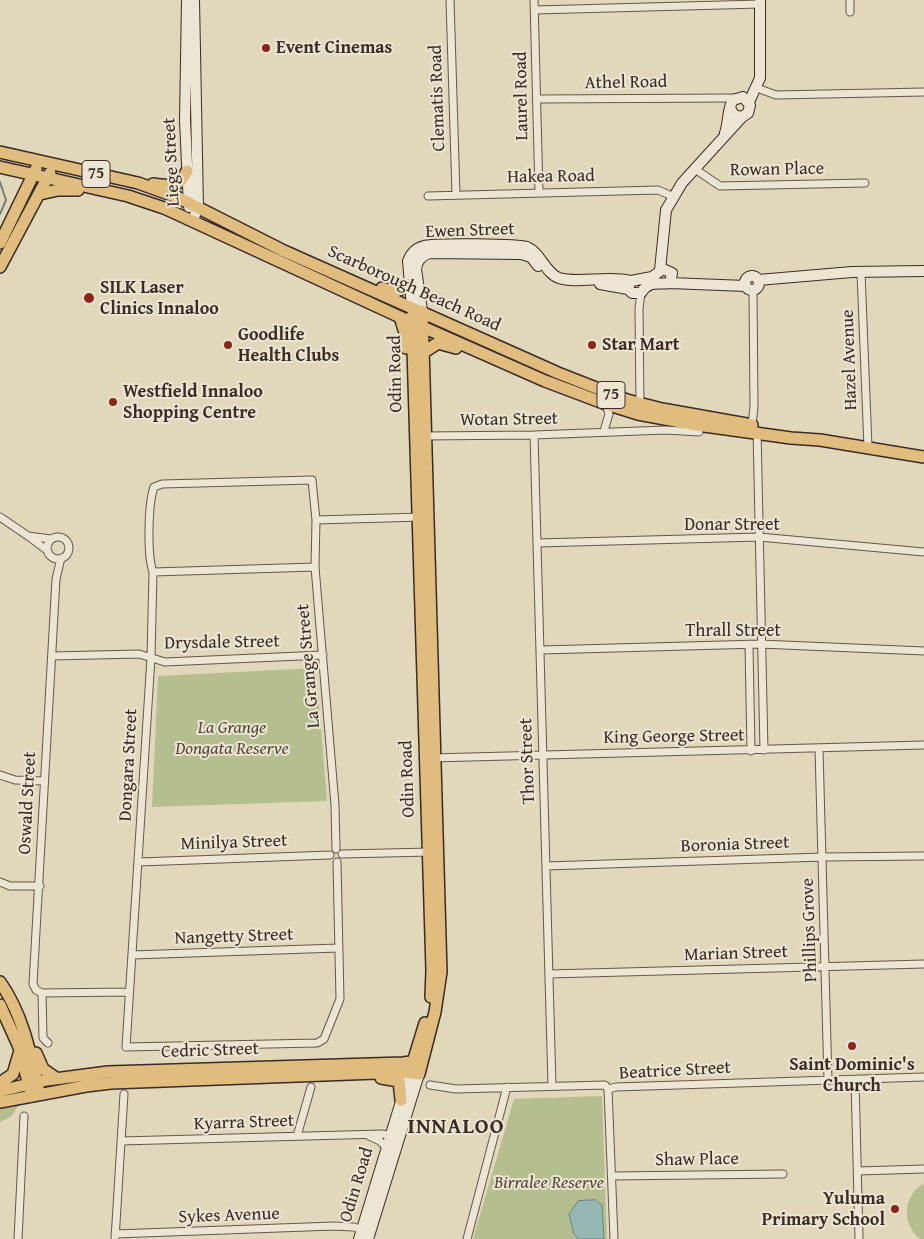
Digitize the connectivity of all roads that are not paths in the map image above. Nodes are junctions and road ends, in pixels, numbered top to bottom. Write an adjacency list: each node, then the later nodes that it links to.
1 (187, 0): 21 (main road, Liege Street)
2 (194, 0): 33 (main road, Liege Street)
3 (450, 0): 30 (street, Clematis Road)
4 (534, 0): 7 (street, Laurel Road)
5 (850, 0): 8 (street)
6 (760, 2): 7 (street); 9 (main road)
7 (535, 10): 12 (street, Laurel Road)
8 (850, 12)
9 (760, 65): 10 (main road); 13 (main road)
10 (757, 88): 11 (street); 13 (main road)
11 (924, 92)
12 (538, 99): 13 (street, Athel Road); 28 (street, Laurel Road)
13 (737, 102): 14 (main road); 14 (main road); 15 (main road)
14 (743, 116): 15 (main road)
15 (723, 137): 20 (main road)
16 (0, 152): 17 (main road, Scarborough Beach Road / 75)
17 (39, 161): 18 (main road, Scarborough Beach Road / 75); 23 (main road)
18 (54, 164): 24 (main road); 25 (main road, Scarborough Beach Road / 75)
19 (0, 167): 22 (main road, Scarborough Beach Road / 75)
20 (695, 169): 26 (street, Rowan Place); 32 (main road)
21 (187, 170): 25 (main road); 33 (main road, Liege Street)
22 (20, 172): 23 (main road, Scarborough Beach Road / 75); 35 (main road)
23 (34, 175): 24 (main road, Scarborough Beach Road / 75); 35 (main road)
24 (48, 178): 27 (main road, Scarborough Beach Road / 75); 29 (main road)
25 (138, 183): 33 (main road, Scarborough Beach Road / 75)
26 (865, 183)
27 (112, 192): 29 (main road); 34 (main road, Scarborough Beach Road / 75)
28 (539, 192): 30 (street, Hakea Road); 32 (street, Hakea Road)
29 (40, 194): 37 (main road)
30 (456, 194): 31 (street, Hakea Road)
31 (428, 196)
32 (674, 197): 40 (main road)
33 (193, 204): 34 (main road, Liege Street); 39 (main road, Scarborough Beach Road / 75)
34 (193, 220): 47 (main road, Scarborough Beach Road / 75)
35 (2, 239)
36 (443, 249): 43 (main road, Ewen Street); 45 (main road, Ewen Street); 46 (main road, Ewen Street)
37 (0, 267)
38 (924, 271): 41 (main road)
39 (336, 272): 43 (main road); 46 (main road, Scarborough Beach Road / 75)
40 (667, 274): 44 (main road); 45 (main road); 45 (main road, Ewen Street)
41 (862, 275): 42 (main road); 44 (main road); 59 (street, Hazel Avenue)
42 (924, 276)
43 (410, 284): 46 (main road, Ewen Street)
44 (752, 284): 54 (street)
45 (633, 289): 53 (street)
46 (417, 309): 48 (main road, Odin Road); 53 (main road, Scarborough Beach Road / 75)
47 (400, 317): 48 (main road, Scarborough Beach Road / 75); 51 (main road)
48 (418, 324): 49 (main road, Odin Road); 50 (main road, Scarborough Beach Road / 75); 51 (main road, Odin Road)
49 (424, 352): 50 (main road); 58 (main road, Odin Road)
50 (517, 368): 52 (main road, Scarborough Beach Road / 75)
51 (414, 394): 58 (main road, Odin Road)
52 (606, 404): 53 (main road, Scarborough Beach Road / 75); 55 (street)
53 (639, 409): 54 (main road, Scarborough Beach Road / 75)
54 (755, 428): 59 (main road, Scarborough Beach Road / 75); 66 (street)
55 (604, 432): 56 (street, Wotan Street); 57 (street, Wotan Street)
56 (699, 432)
57 (534, 435): 58 (street, Wotan Street); 68 (street, Thor Street)
58 (421, 436): 62 (main road, Odin Road)
59 (868, 447): 60 (main road, Scarborough Beach Road / 75)
60 (924, 457)
61 (154, 486): 64 (street, La Grange Street); 73 (street, Dongara Street)
62 (423, 516): 64 (street); 87 (main road, Odin Road)
63 (0, 517): 65 (street)
64 (316, 520): 72 (street, La Grange Street)
65 (28, 536): 67 (street); 70 (street)
66 (759, 537): 68 (street, Donar Street); 69 (street, Donar Street); 76 (street)
67 (51, 539): 70 (street); 71 (street)
68 (538, 543): 77 (street, Thor Street)
69 (924, 552)
70 (51, 554): 71 (street); 74 (street)
71 (61, 558): 74 (street, Oswald Street)
72 (315, 567): 73 (street); 79 (street, La Grange Street)
73 (153, 572): 81 (street, Dongara Street)
74 (56, 579): 80 (street, Oswald Street)
75 (749, 644): 76 (street, Thrall Street); 77 (street, Thrall Street); 84 (street)
76 (760, 644): 78 (street, Thrall Street); 85 (street)
77 (541, 650): 86 (street, Thor Street)
78 (924, 651)
79 (323, 655): 81 (street, Drysdale Street); 90 (street, La Grange Street)
80 (52, 656): 81 (street, Drysdale Street); 89 (street, Oswald Street)
81 (151, 658): 96 (street, Dongara Street)
82 (924, 745): 83 (street, King George Street)
83 (819, 749): 85 (street, King George Street); 95 (street, Phillips Grove)
84 (751, 750): 85 (street, King George Street); 86 (street, King George Street)
85 (764, 750)
86 (542, 755): 87 (street, King George Street); 98 (street, Thor Street)
87 (430, 758): 91 (main road, Odin Road)
88 (0, 775): 89 (street)
89 (44, 782): 100 (street, Oswald Street)
90 (336, 849): 92 (street); 93 (street)
91 (433, 852): 92 (street); 113 (main road, Odin Road)
92 (342, 854): 97 (street)
93 (330, 855): 96 (street, Minilya Street); 97 (street)
94 (924, 856): 95 (street, Boronia Street)
95 (823, 857): 98 (street, Boronia Street); 104 (street, Phillips Grove)
96 (139, 862): 102 (street, Dongara Street)
97 (337, 862): 101 (street)
98 (546, 866): 105 (street, Thor Street)
99 (0, 882): 100 (street)
100 (40, 886): 108 (street, Oswald Street)
101 (338, 948): 102 (street, Nangetty Street); 107 (street, Dongara Street)
102 (132, 955): 107 (street, Dongara Street)
103 (924, 964): 104 (street, Marian Street)
104 (826, 966): 105 (street, Marian Street); 118 (street, Phillips Grove)
105 (549, 974): 123 (street, Thor Street)
106 (0, 982): 110 (main road)
107 (128, 992): 108 (street)
108 (42, 993): 111 (street, Oswald Street)
109 (0, 1005): 112 (main road)
110 (22, 1025): 117 (main road); 121 (main road)
111 (48, 1044)
112 (19, 1047): 120 (main road); 121 (main road)
113 (418, 1061): 114 (main road, Odin Road); 117 (main road, Cedric Street)
114 (414, 1073): 115 (main road, Cedric Street); 130 (main road, Odin Road); 135 (main road, Odin Road)
115 (352, 1075): 129 (main road, Cedric Street); 130 (main road)
116 (924, 1077): 119 (street, Beatrice Street)
117 (56, 1078): 121 (main road, Cedric Street)
118 (828, 1080): 119 (street, Beatrice Street); 126 (street, Beatrice Street)
119 (855, 1080): 139 (street)
120 (0, 1083)
121 (32, 1083): 127 (main road, Cedric Street); 129 (main road)
122 (430, 1085): 125 (street, Beatrice Street)
123 (552, 1086): 125 (street, Beatrice Street); 126 (street, Beatrice Street)
124 (311, 1087): 134 (street)
125 (507, 1087): 145 (street)
126 (608, 1090): 141 (street)
127 (0, 1091)
128 (124, 1094): 136 (street)
129 (35, 1095): 131 (main road, Cedric Street)
130 (401, 1100): 135 (main road, Odin Road)
131 (0, 1102)
132 (24, 1116): 144 (street)
133 (369, 1135): 134 (street, Kyarra Street); 135 (street, Kyarra Street); 137 (street)
134 (297, 1136): 136 (street, Kyarra Street)
135 (395, 1136): 137 (main road, Odin Road)
136 (121, 1141): 143 (street)
137 (390, 1150): 142 (main road, Odin Road)
138 (924, 1169): 139 (street)
139 (858, 1171): 147 (street)
140 (783, 1174): 141 (street, Shaw Place)
141 (612, 1176): 146 (street)
142 (365, 1235): 143 (street, Sykes Avenue)
143 (115, 1237)
144 (18, 1239)
145 (467, 1239)
146 (614, 1239)
147 (859, 1239)

